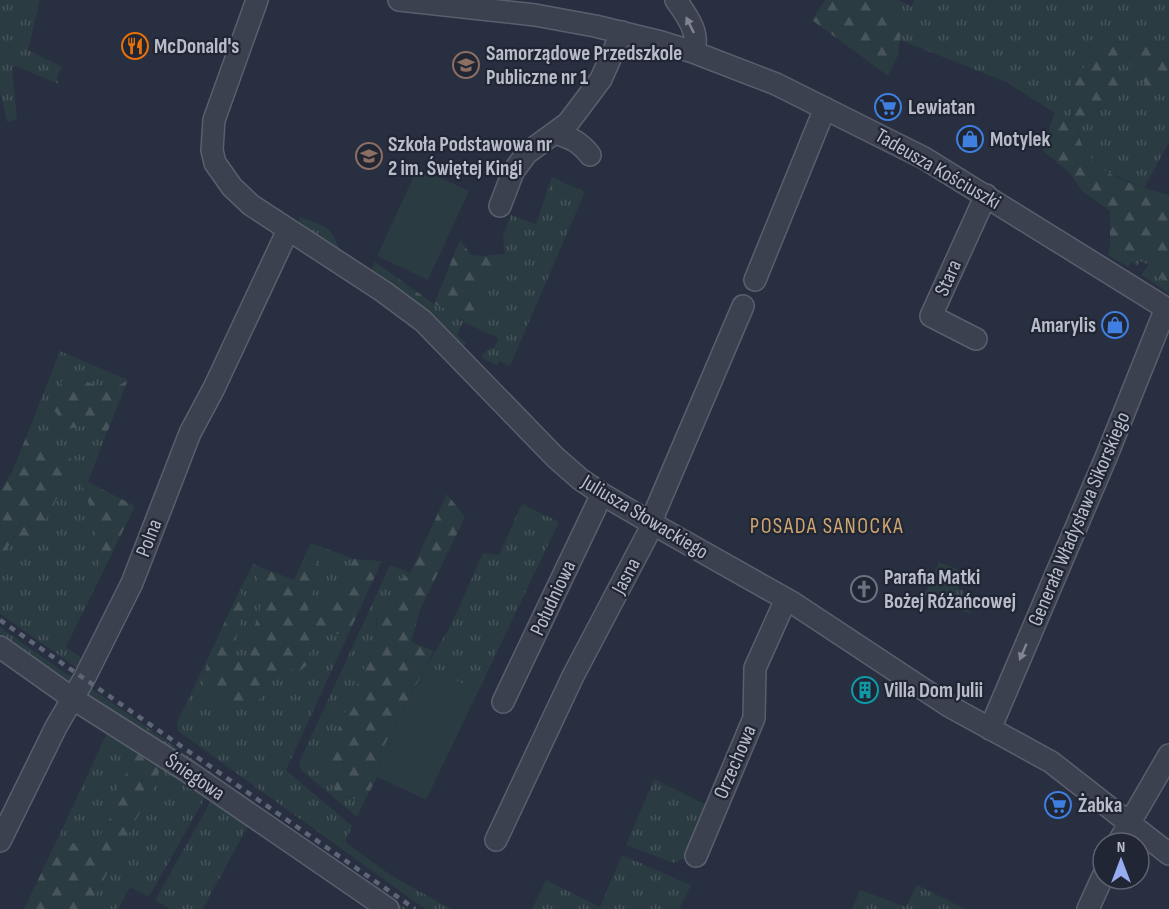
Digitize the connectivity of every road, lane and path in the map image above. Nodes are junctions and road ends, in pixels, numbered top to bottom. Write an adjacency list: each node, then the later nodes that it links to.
1 (257, 0): 11 (street, Juliusza Słowackiego)
2 (399, 0): 4 (street, Tadeusza Kościuszki)
3 (676, 0): 5 (street, one-way to 3)
4 (622, 32): 5 (street, Tadeusza Kościuszki); 7 (street)
5 (693, 52): 6 (street, Tadeusza Kościuszki)
6 (825, 108): 9 (street, Tadeusza Kościuszki); 12 (street)
7 (555, 133): 8 (street); 10 (street)
8 (590, 155)
9 (986, 195): 14 (street, Tadeusza Kościuszki); 15 (street, Stara)
10 (500, 206)
11 (288, 230): 16 (street, Juliusza Słowackiego); 20 (street, Polna)
12 (755, 280)
13 (743, 306): 17 (street, Jasna)
14 (1167, 309): 22 (street, Generała Władysława Sikorskiego, one-way to 22)
15 (976, 339)
16 (602, 494): 17 (street, Juliusza Słowackiego); 21 (street, Południowa)
17 (653, 524): 18 (street, Juliusza Słowackiego); 27 (street, Jasna)
18 (786, 599): 22 (street, Juliusza Słowackiego); 29 (street, Orzechowa)
19 (0, 647): 20 (street, Śniegowa)
20 (72, 699): 26 (street, Polna); 31 (street, Śniegowa)
21 (503, 702)
22 (990, 729): 24 (street, Juliusza Słowackiego)
23 (1169, 755): 24 (street)
24 (1129, 823): 25 (street); 28 (street, Juliusza Słowackiego)
25 (1125, 831)
26 (0, 840)
27 (496, 840)
28 (1169, 854)
29 (696, 856)
30 (1096, 891): 32 (street)
31 (388, 909)
32 (1088, 909)

